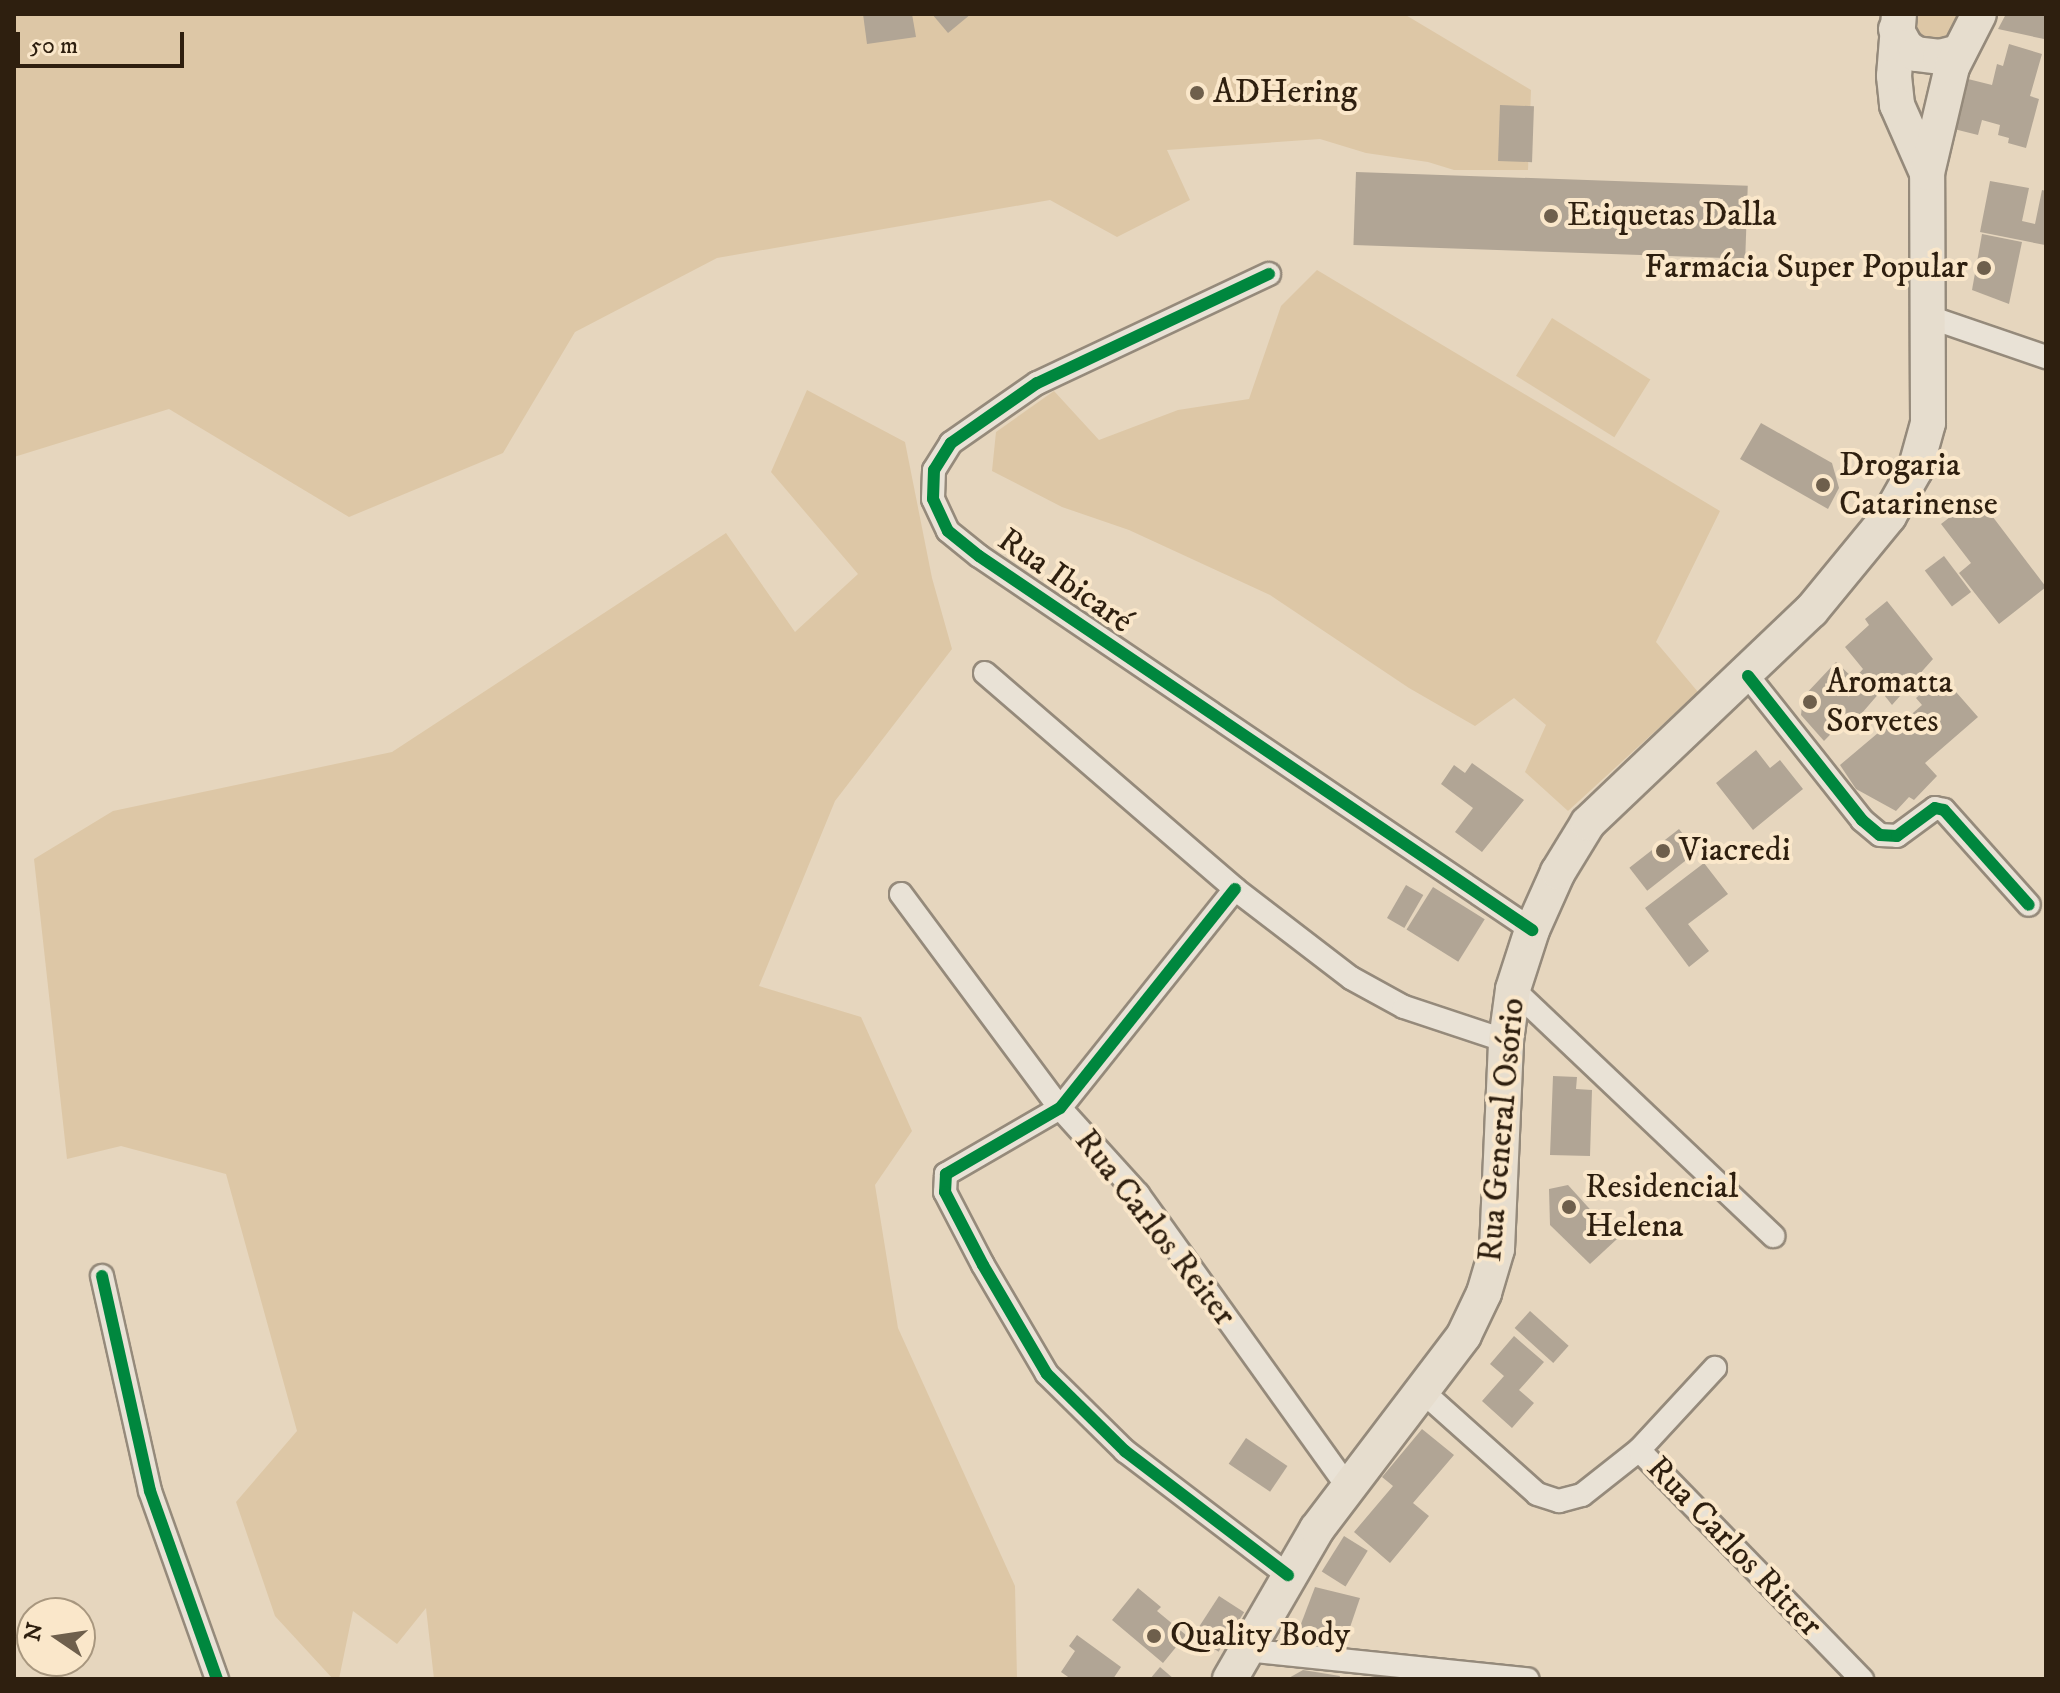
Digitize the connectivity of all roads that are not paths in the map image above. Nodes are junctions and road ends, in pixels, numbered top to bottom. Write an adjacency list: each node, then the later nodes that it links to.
1 (1979, 14): 3 (main road, Rua General Osório)
2 (1898, 22): 3 (main road); 4 (main road, Rua General Osório)
3 (1959, 52): 4 (main road, Rua General Osório)
4 (1927, 173): 6 (main road, Rua General Osório)
5 (1269, 274): 13 (street, Rua Ibicaré)
6 (1929, 317): 7 (street); 9 (main road, Rua General Osório)
7 (2046, 357)
8 (985, 673): 10 (street)
9 (1748, 676): 12 (street); 13 (main road, Rua General Osório)
10 (1235, 889): 15 (street); 16 (street)
11 (901, 894): 16 (street, Rua Carlos Reiter)
12 (2029, 905)
13 (1532, 930): 14 (main road, Rua General Osório)
14 (1513, 989): 15 (main road, Rua General Osório); 17 (street)
15 (1506, 1041): 20 (main road, Rua General Osório)
16 (1060, 1108): 22 (street, Rua Carlos Reiter); 23 (street)
17 (1773, 1236)
18 (102, 1276): 25 (street)
19 (1715, 1368): 21 (street)
20 (1422, 1391): 21 (street); 22 (main road, Rua General Osório)
21 (1639, 1450): 27 (street, Rua Carlos Ritter)
22 (1348, 1487): 23 (main road, Rua General Osório)
23 (1288, 1575): 24 (main road, Rua General Osório)
24 (1238, 1665): 26 (street)
25 (217, 1679)
26 (1528, 1679)
27 (1862, 1679)

